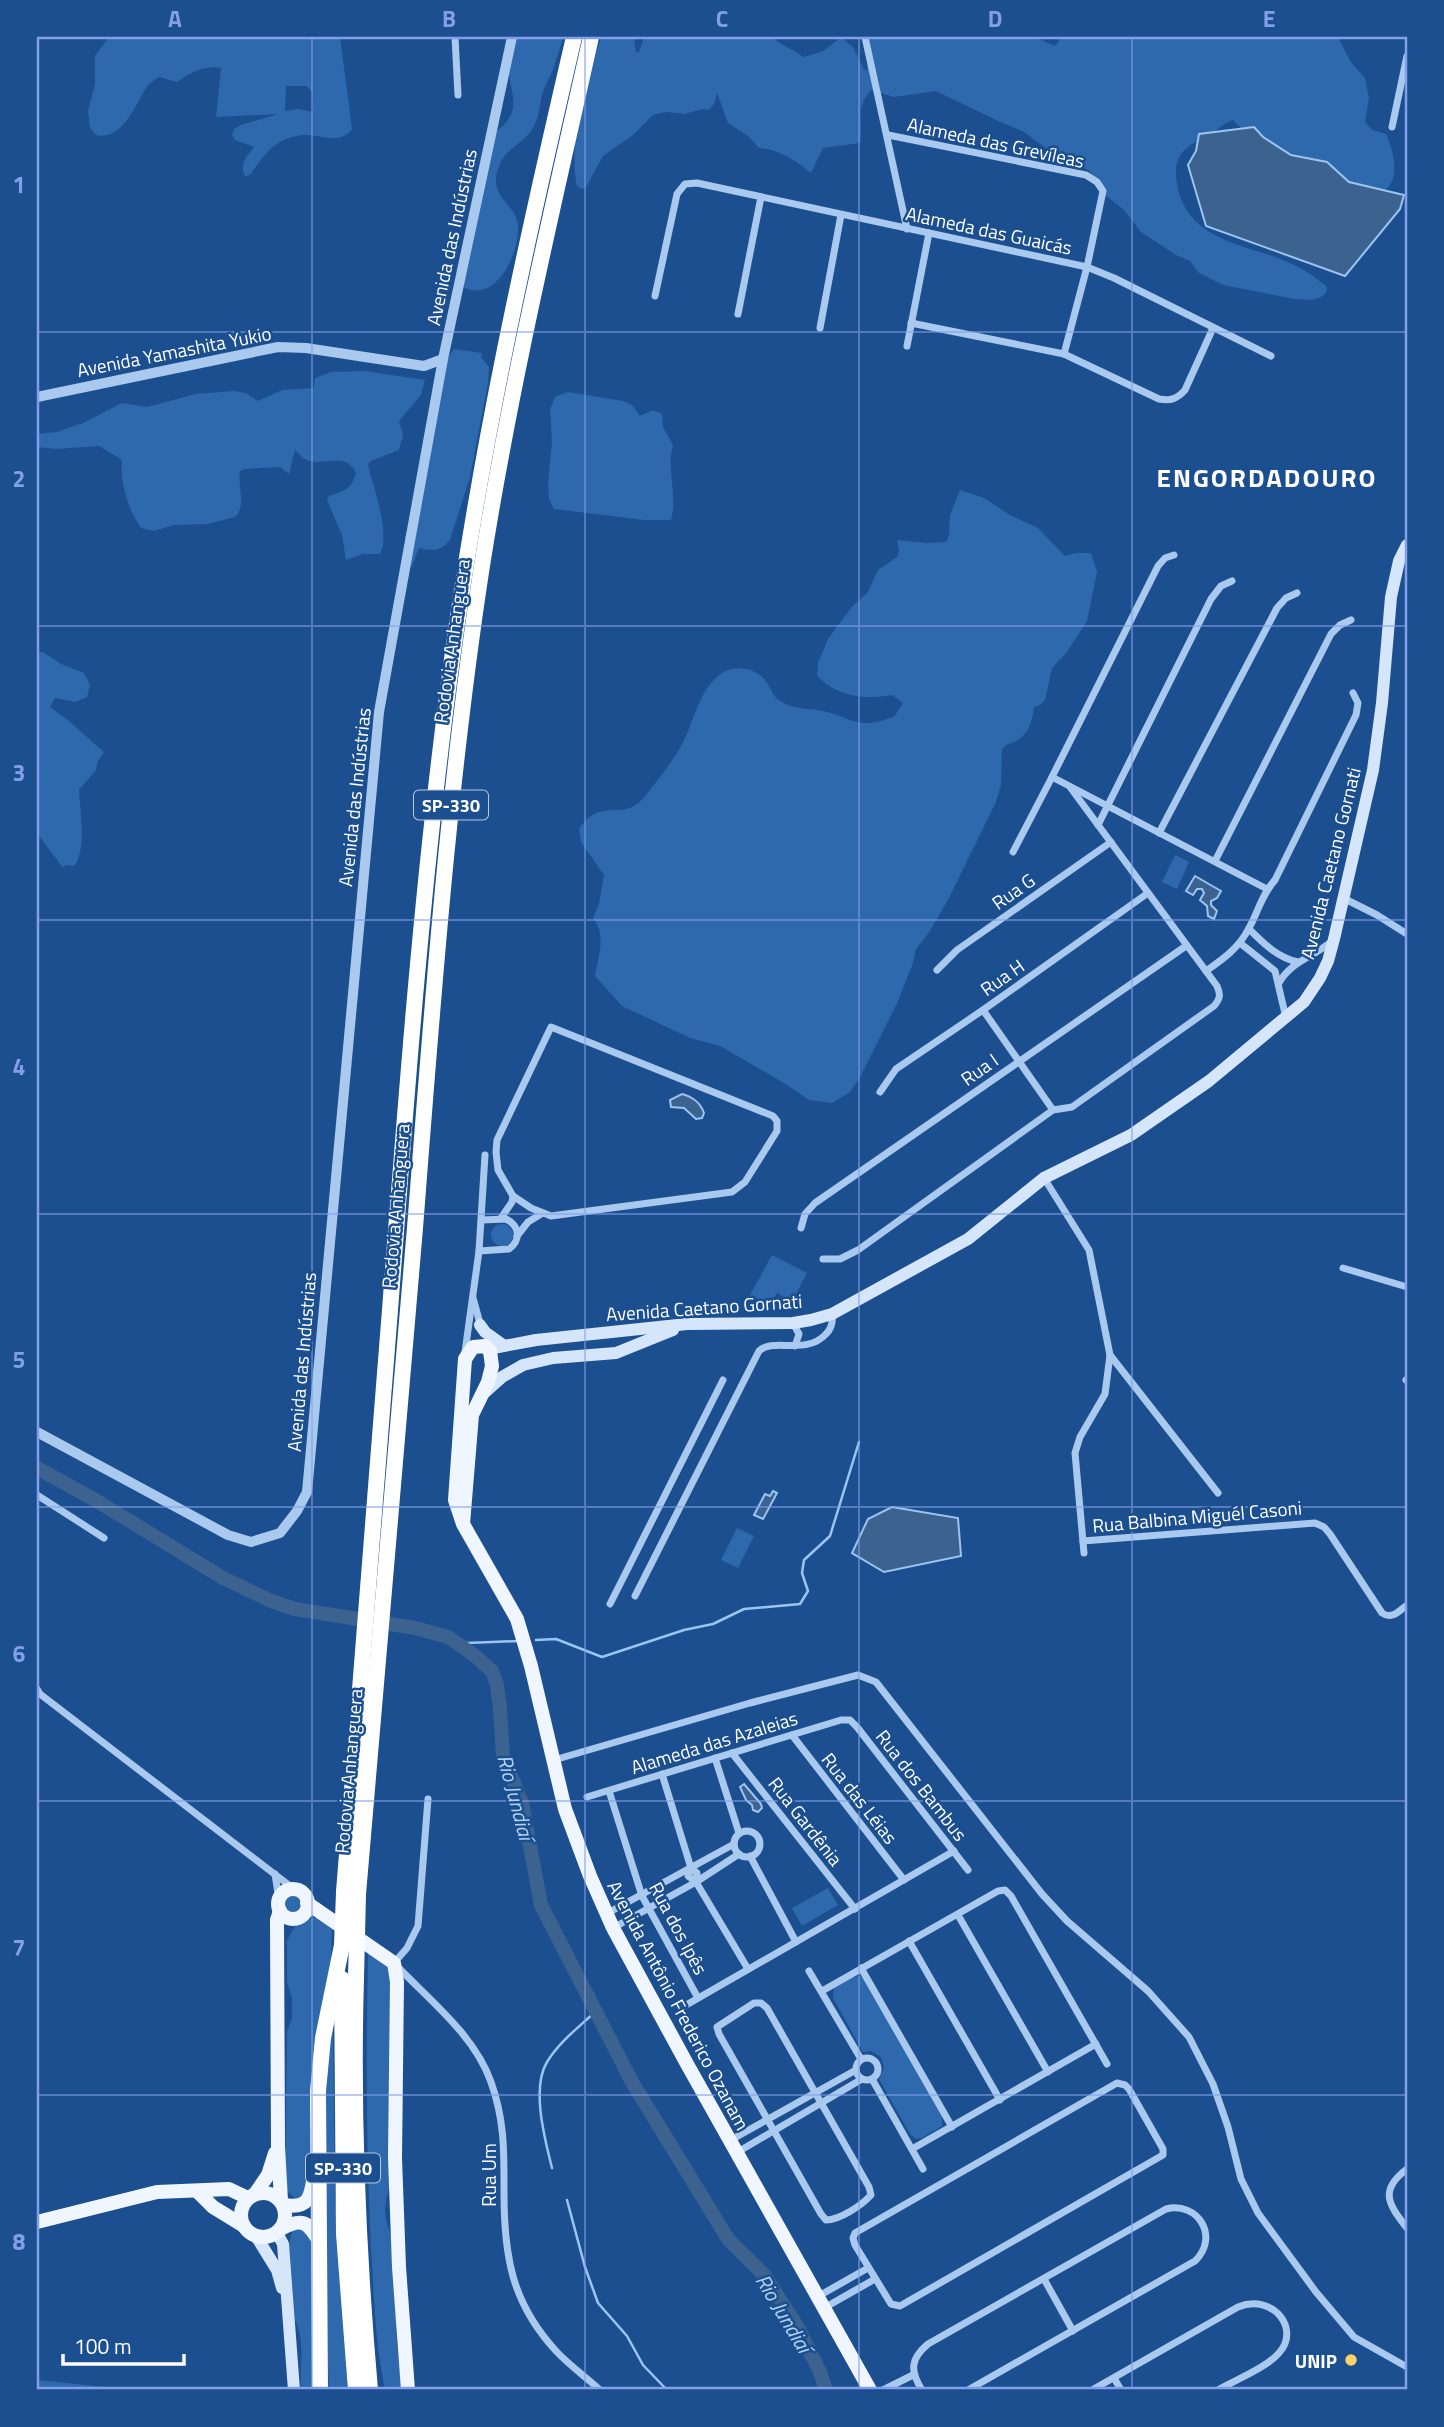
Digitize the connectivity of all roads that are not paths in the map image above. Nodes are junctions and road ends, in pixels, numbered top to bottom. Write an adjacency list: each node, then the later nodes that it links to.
1 (455, 37): 7 (street)
2 (512, 37): 23 (street, Avenida das Indústrias)
3 (574, 37): 90 (highway, Rodovia Anhanguera / SP-330)
4 (591, 37): 90 (highway, Rodovia Anhanguera / SP-330)
5 (865, 37): 9 (street)
6 (1407, 56): 8 (street)
7 (458, 95)
8 (1392, 127)
9 (888, 135): 12 (street); 14 (street, Alameda das Grevíleas)
10 (761, 197): 11 (street, Alameda das Guaicás); 15 (street, Alameda das Guaicás); 16 (street)
11 (841, 215): 12 (street, Alameda das Guaicás); 18 (street)
12 (907, 229): 13 (street, Alameda das Guaicás)
13 (929, 233): 14 (street, Alameda das Guaicás); 17 (street)
14 (1087, 267): 19 (street, Alameda das Guaicás); 21 (street)
15 (655, 296)
16 (738, 314)
17 (911, 323): 20 (street); 21 (street)
18 (820, 328)
19 (1213, 328): 21 (street); 22 (street, Alameda das Guaicás)
20 (907, 346)
21 (1064, 354)
22 (1270, 356)
23 (443, 359): 24 (street, Avenida Yamashita Yukio); 82 (street, Avenida das Indústrias)
24 (37, 397)
25 (1407, 545): 41 (main road, Avenida Caetano Gornati)
26 (1174, 555): 31 (street)
27 (1232, 581): 33 (street)
28 (1297, 593): 35 (street)
29 (1351, 620): 38 (street)
30 (1353, 693): 39 (street)
31 (1052, 778): 32 (street); 37 (street)
32 (1070, 787): 33 (street); 34 (street)
33 (1106, 806): 34 (street); 35 (street)
34 (1098, 825): 36 (street)
35 (1159, 833): 38 (street)
36 (1111, 842): 40 (street); 48 (street, Rua G)
37 (1013, 852)
38 (1215, 861): 39 (street)
39 (1267, 888): 42 (street)
40 (1148, 893): 46 (street); 51 (street, Rua H)
41 (1343, 898): 43 (street); 44 (main road, Avenida Caetano Gornati)
42 (1249, 929): 45 (street); 47 (street)
43 (1407, 934)
44 (1334, 939): 47 (street); 52 (main road, Avenida Caetano Gornati)
45 (1240, 943): 49 (street); 50 (street)
46 (1186, 946): 49 (street); 53 (street, Rua I)
47 (1299, 962): 50 (street)
48 (937, 970)
49 (1206, 971): 55 (street)
50 (1279, 983): 52 (street)
51 (983, 1010): 53 (street); 54 (street, Rua H)
52 (1286, 1019): 57 (main road, Avenida Caetano Gornati)
53 (1019, 1061): 55 (street); 62 (street, Rua I)
54 (880, 1092)
55 (1053, 1110): 65 (street)
56 (485, 1154): 61 (street)
57 (1044, 1178): 69 (main road, Avenida Caetano Gornati); 77 (street)
58 (513, 1196): 59 (street); 59 (street); 60 (street)
59 (541, 1214): 63 (street)
60 (501, 1218): 61 (street); 63 (street)
61 (482, 1220): 64 (street)
62 (802, 1228)
63 (517, 1236): 64 (street)
64 (479, 1251): 68 (street)
65 (823, 1259)
66 (1343, 1268): 67 (street)
67 (1407, 1287)
68 (472, 1294): 72 (street); 78 (street)
69 (832, 1314): 70 (main road, Avenida Caetano Gornati); 74 (street)
70 (793, 1323): 71 (main road, Avenida Caetano Gornati); 74 (street)
71 (687, 1324): 73 (main road, Avenida Caetano Gornati); 76 (main road)
72 (480, 1325): 75 (main road)
73 (616, 1332): 75 (main road, Avenida Caetano Gornati); 76 (main road)
74 (794, 1346): 80 (street)
75 (492, 1347): 78 (main road); 81 (main road)
76 (616, 1353): 81 (main road)
77 (1111, 1355): 84 (street); 87 (street)
78 (465, 1359): 79 (main road)
79 (463, 1385): 81 (main road); 83 (main road)
80 (737, 1393): 89 (street); 91 (street)
81 (481, 1396): 83 (main road)
82 (37, 1432)
83 (464, 1446): 100 (main road, Avenida Antônio Frederico Ozanam)
84 (1218, 1493)
85 (37, 1495): 86 (street)
86 (104, 1538)
87 (1083, 1541): 88 (street); 94 (street, Rua Balbina Miguél Casoni)
88 (1084, 1553)
89 (624, 1577): 91 (street); 93 (street)
90 (376, 1583): 116 (highway, Rodovia Anhanguera / SP-330); 116 (highway, Rodovia Anhanguera / SP-330)
91 (640, 1586): 92 (street)
92 (635, 1596)
93 (610, 1604)
94 (1407, 1605)
95 (37, 1689): 112 (street)
96 (849, 1720): 97 (street, Alameda das Azaleias); 107 (street, Rua dos Bambus)
97 (792, 1735): 98 (street, Alameda das Azaleias); 113 (street, Rua das Léias)
98 (732, 1753): 99 (street, Alameda das Azaleias); 120 (street, Rua Gardênia)
99 (715, 1758): 101 (street, Alameda das Azaleias); 105 (street)
100 (553, 1760): 122 (main road, Avenida Antônio Frederico Ozanam); 171 (street)
101 (662, 1774): 102 (street, Alameda das Azaleias); 110 (street)
102 (609, 1791): 103 (street, Alameda das Azaleias); 117 (street, Rua dos Ipês)
103 (587, 1797)
104 (428, 1799): 129 (street)
105 (739, 1833): 106 (street); 109 (street)
106 (734, 1843): 108 (street); 110 (street)
107 (954, 1851): 111 (street, Rua dos Bambus); 113 (street)
108 (739, 1854): 109 (street); 114 (street)
109 (750, 1856): 126 (street)
110 (691, 1868): 114 (street); 117 (street)
111 (968, 1870)
112 (274, 1874): 115 (street); 118 (street)
113 (904, 1880): 120 (street)
114 (696, 1882): 119 (street); 131 (street)
115 (294, 1889): 118 (main road); 121 (main road)
116 (351, 1893): 127 (highway, Rodovia Anhanguera / SP-330, bridge); 165 (highway, Rodovia Anhanguera / SP-330, bridge)
117 (642, 1896): 119 (street, Rua dos Ipês); 122 (street)
118 (279, 1905): 121 (main road); 128 (main road)
119 (648, 1909): 124 (street); 134 (street, Rua dos Ipês)
120 (855, 1909): 126 (street)
121 (301, 1912): 128 (main road); 129 (main road)
122 (606, 1914): 124 (main road, Avenida Antônio Frederico Ozanam)
123 (957, 1915): 125 (street); 136 (street); 140 (street)
124 (612, 1928): 150 (main road, Avenida Antônio Frederico Ozanam)
125 (909, 1941): 130 (street); 144 (street)
126 (796, 1942): 131 (street)
127 (342, 1945): 152 (highway); 176 (highway, Rodovia Anhanguera / SP-330)
128 (278, 1947): 149 (main road)
129 (394, 1963): 179 (main road); 180 (street, Rua Um)
130 (861, 1968): 133 (street); 147 (street)
131 (748, 1969): 134 (street)
132 (809, 1970): 133 (street)
133 (822, 1991): 137 (street)
134 (698, 1998): 135 (street)
135 (681, 2008)
136 (1096, 2045): 138 (street); 140 (street)
137 (861, 2059): 139 (street); 142 (street)
138 (1107, 2064)
139 (856, 2070): 141 (street); 143 (street)
140 (1048, 2072): 144 (street)
141 (862, 2079): 142 (street); 145 (street)
142 (872, 2079): 151 (street)
143 (816, 2093): 145 (street); 146 (street); 146 (street)
144 (1000, 2100): 147 (street)
145 (822, 2104): 148 (street); 148 (street)
146 (768, 2120): 148 (street); 150 (street)
147 (952, 2127): 151 (street)
148 (775, 2132): 150 (street)
149 (278, 2146): 156 (main road); 157 (main road)
150 (733, 2147): 169 (main road, Avenida Antônio Frederico Ozanam)
151 (912, 2149): 153 (street)
152 (317, 2160): 157 (main road); 163 (highway)
153 (923, 2169)
154 (1407, 2169): 160 (street)
155 (197, 2191): 156 (main road); 158 (main road); 159 (main road)
156 (251, 2196): 157 (main road); 159 (main road)
157 (282, 2203): 161 (main road)
158 (37, 2222)
159 (244, 2226): 162 (main road)
160 (1407, 2228)
161 (279, 2231): 162 (main road); 163 (main road); 168 (main road)
162 (256, 2236): 168 (main road)
163 (319, 2241): 175 (highway)
164 (868, 2267): 166 (street); 166 (street); 169 (street)
165 (360, 2275): 177 (highway, Rodovia Anhanguera / SP-330); 178 (highway)
166 (874, 2278): 169 (street)
167 (1044, 2279): 170 (street); 170 (street); 172 (street)
168 (286, 2297): 174 (main road)
169 (820, 2302): 181 (main road, Avenida Antônio Frederico Ozanam)
170 (1073, 2331): 184 (street)
171 (1407, 2367)
172 (913, 2375): 182 (street); 183 (street)
173 (1114, 2378): 185 (street); 186 (street); 187 (street)
174 (294, 2390)
175 (320, 2390)
176 (356, 2390)
177 (370, 2390)
178 (381, 2390)
179 (408, 2390)
180 (600, 2390)
181 (870, 2390)
182 (883, 2390)
183 (922, 2390)
184 (968, 2390)
185 (1094, 2390)
186 (1121, 2390)
187 (1218, 2390)

